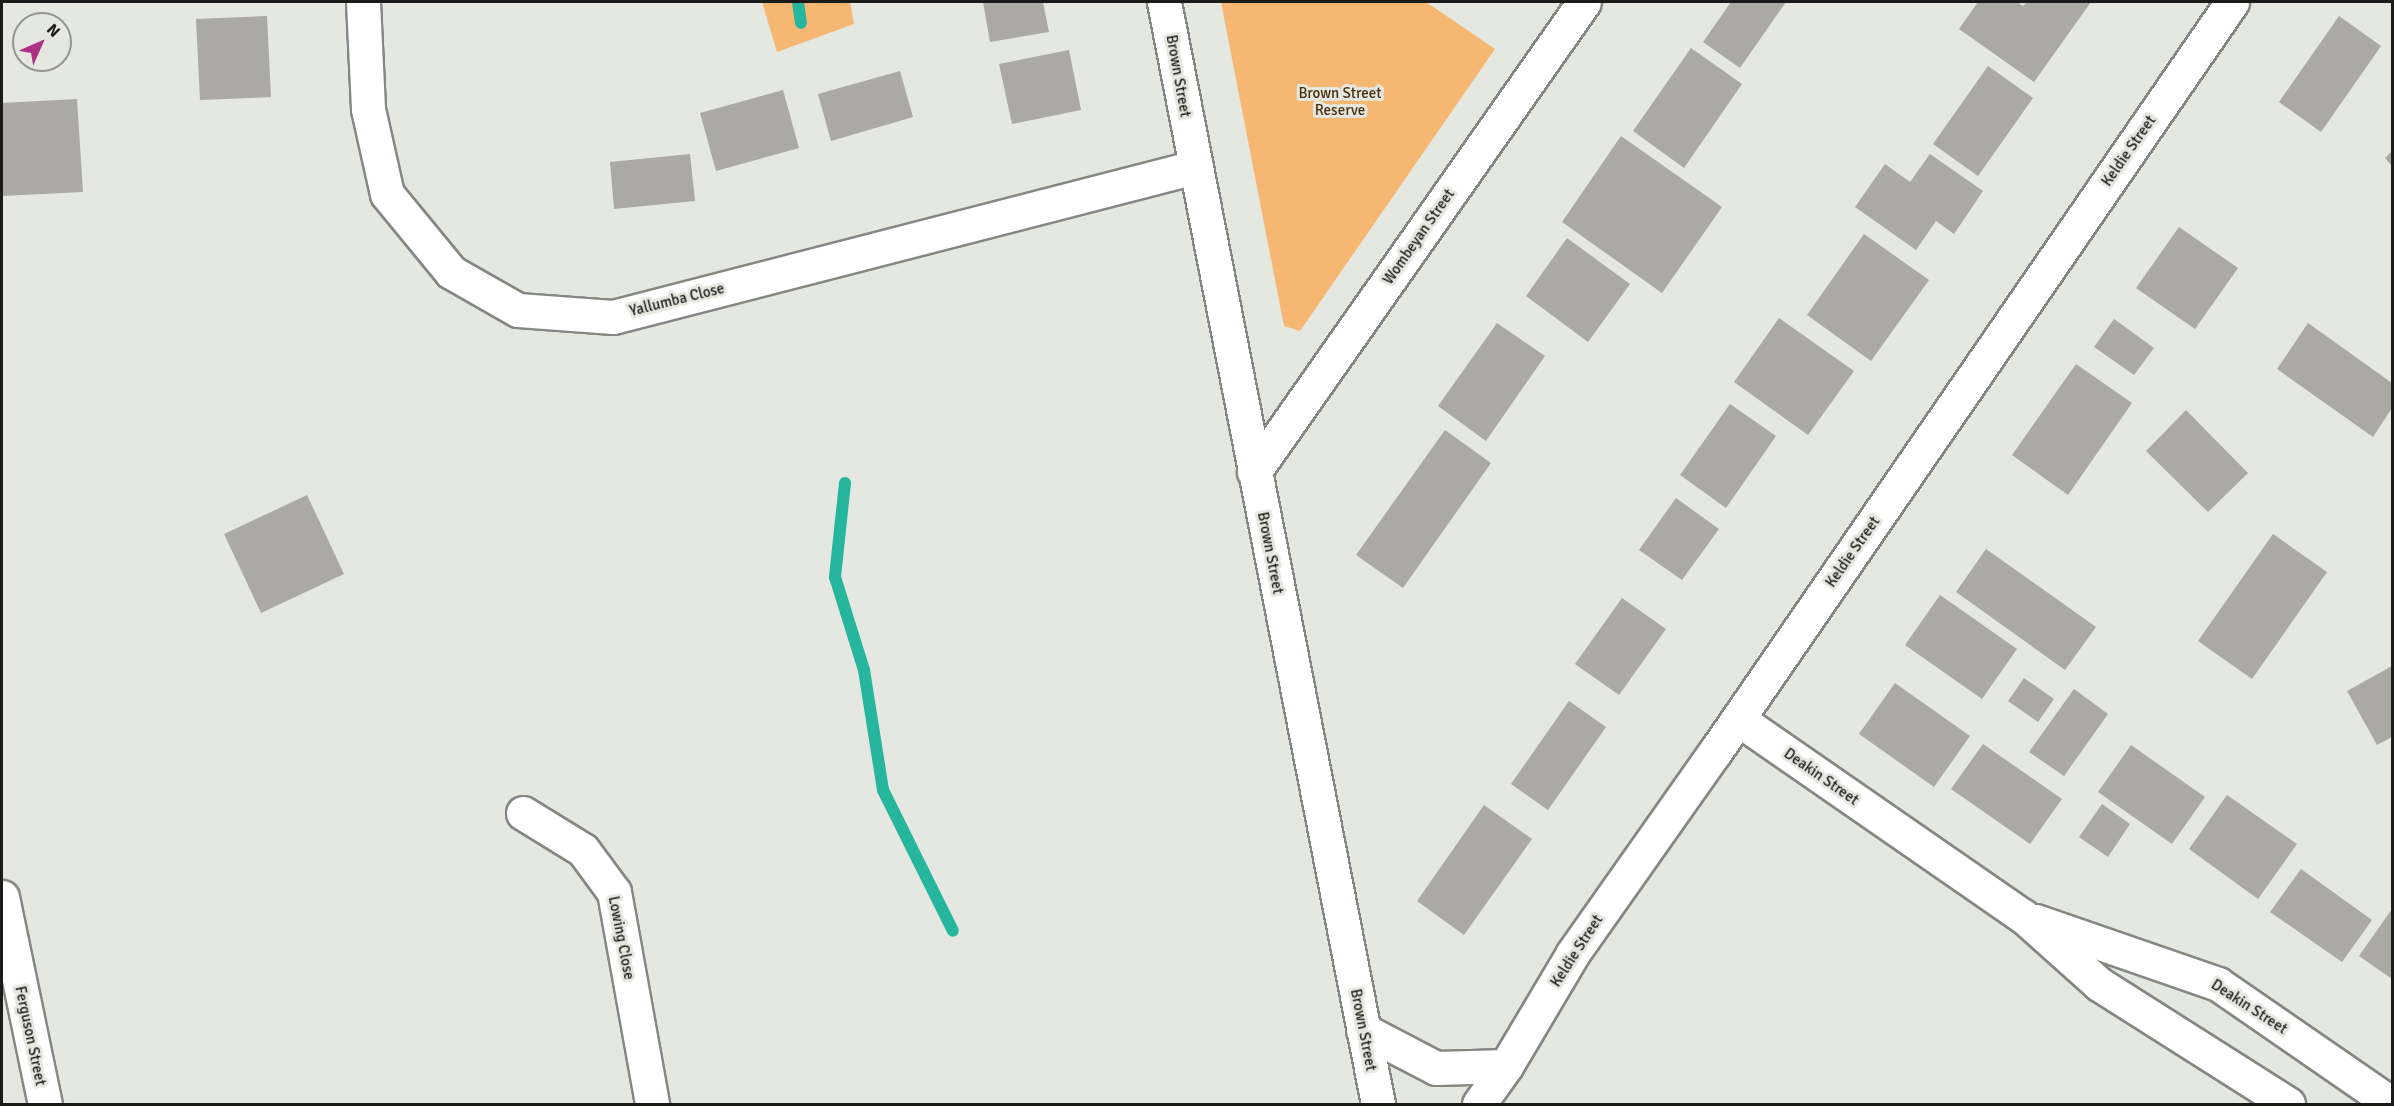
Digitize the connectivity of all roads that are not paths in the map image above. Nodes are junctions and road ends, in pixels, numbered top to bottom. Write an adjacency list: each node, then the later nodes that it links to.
1 (363, 2): 5 (street, Yallumba Close)
2 (1164, 2): 5 (street, Brown Street)
3 (1584, 2): 6 (street, Wombeyan Street)
4 (2232, 2): 7 (street, Keldie Street)
5 (1195, 167): 6 (street, Brown Street)
6 (1254, 472): 11 (street, Brown Street)
7 (1738, 719): 10 (street, Deakin Street); 12 (street, Keldie Street)
8 (523, 813): 14 (street, Lowing Close)
9 (2, 897): 13 (street, Ferguson Street)
10 (2023, 916): 17 (street, Deakin Street); 18 (street, Deakin Street)
11 (1363, 1030): 12 (street); 15 (street, Brown Street)
12 (1506, 1066): 16 (street, Keldie Street)
13 (45, 1104)
14 (652, 1104)
15 (1378, 1104)
16 (1479, 1104)
17 (2288, 1104)
18 (2392, 1104)

